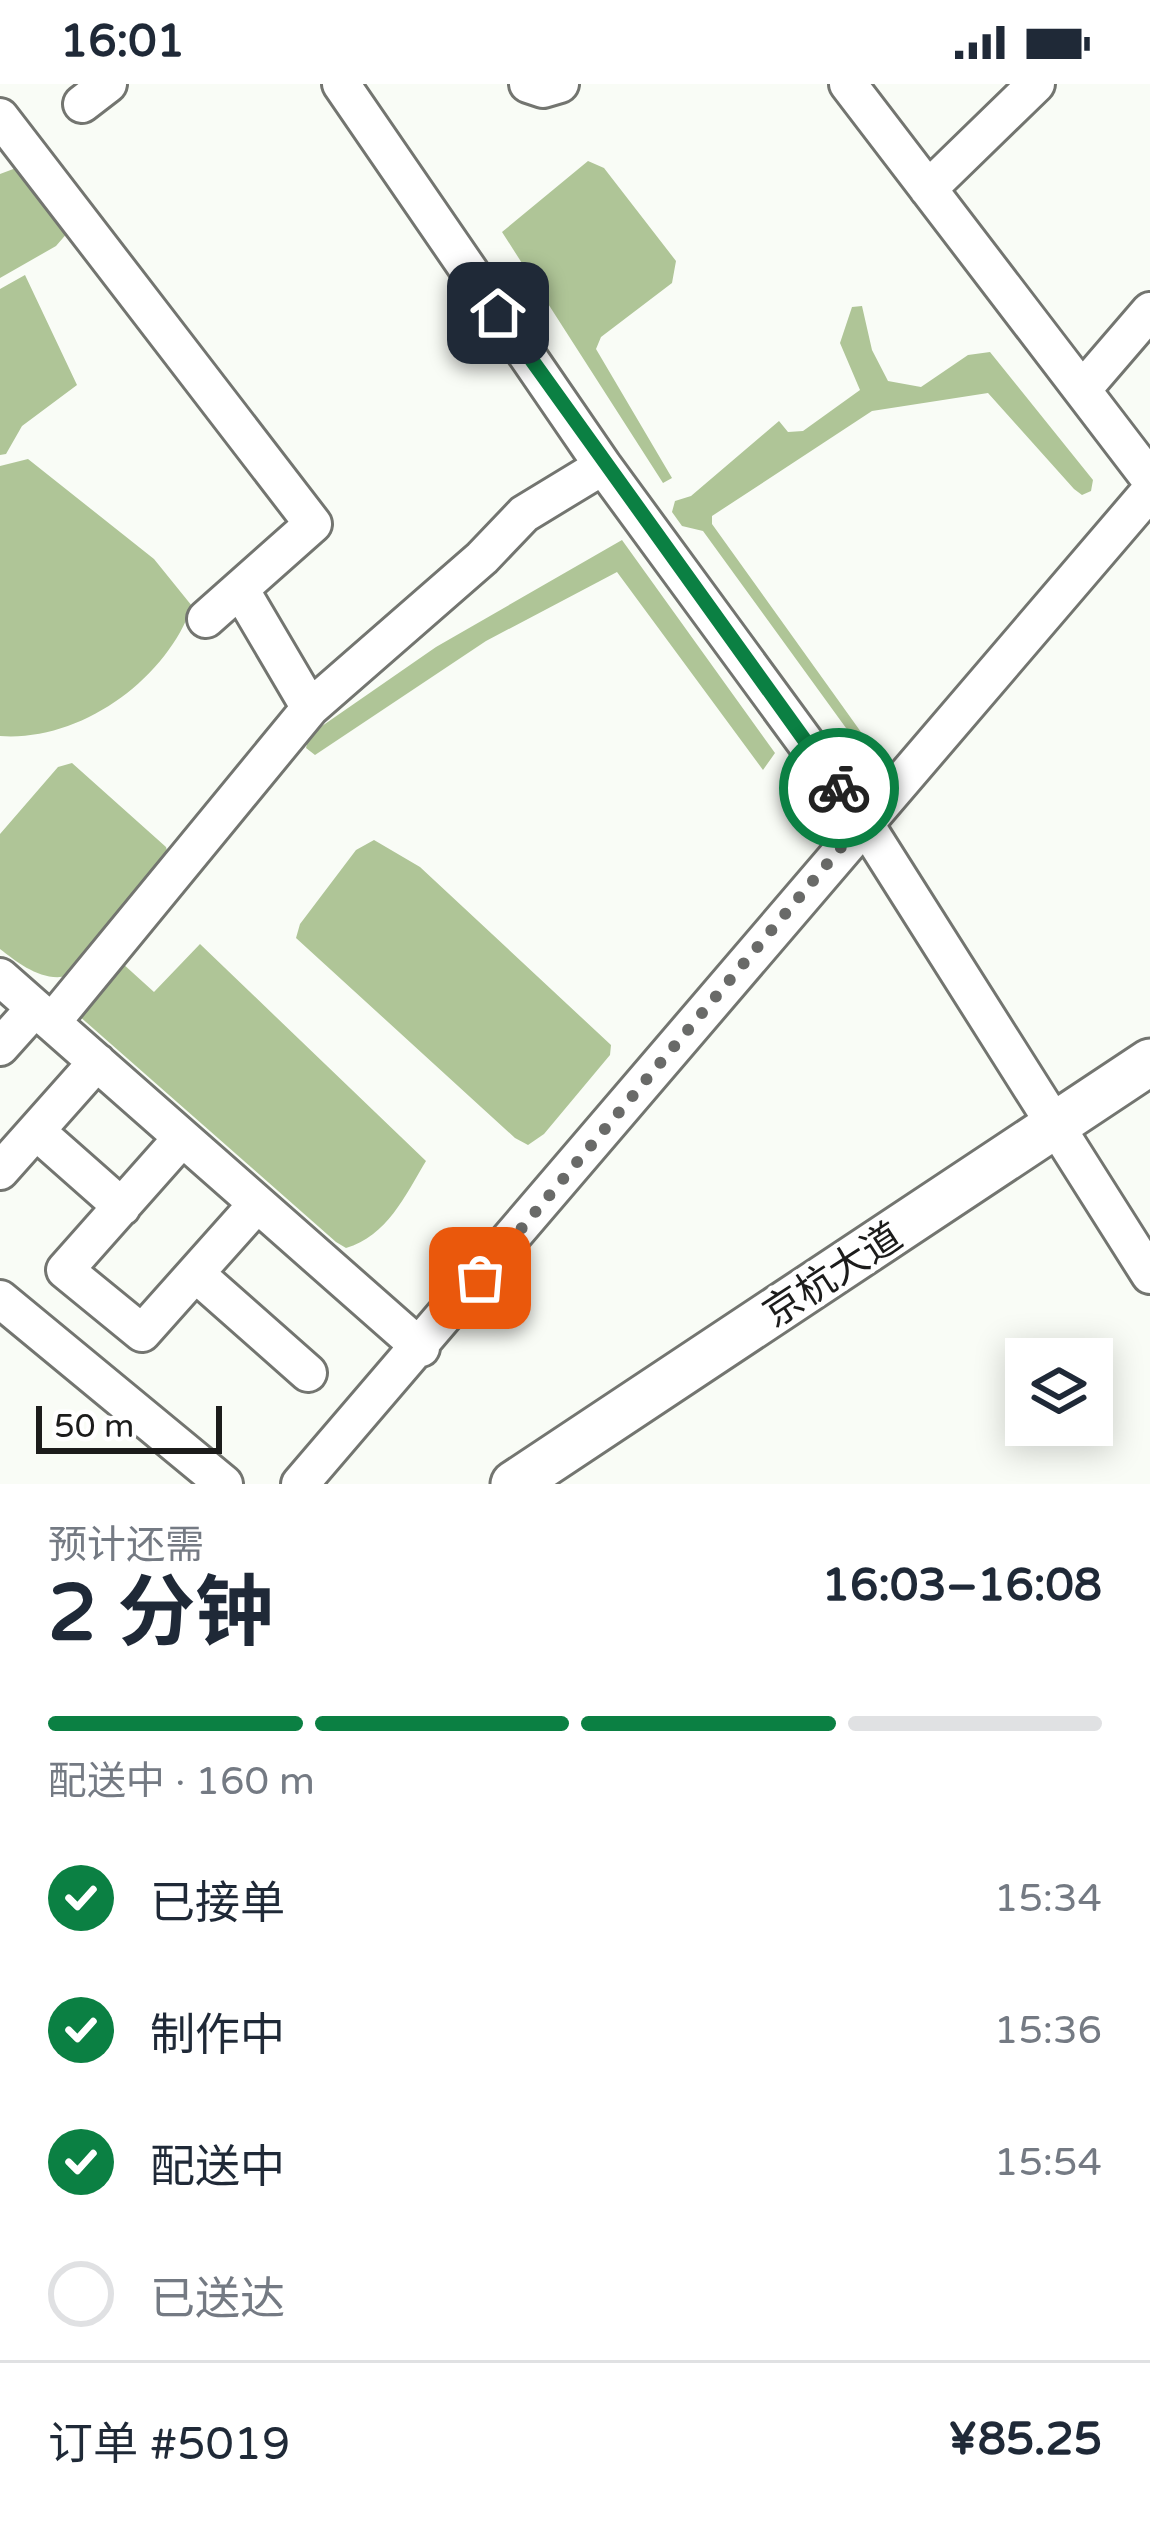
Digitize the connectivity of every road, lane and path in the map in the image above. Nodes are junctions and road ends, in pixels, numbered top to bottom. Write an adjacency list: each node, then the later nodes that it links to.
1 (341, 84): 10 (street)
2 (528, 84): 3 (street)
3 (560, 84)
4 (1036, 84): 7 (street)
5 (856, 87): 7 (street)
6 (4, 128): 13 (street)
7 (928, 188): 9 (street)
8 (1150, 311): 9 (street)
9 (1082, 390): 11 (street)
10 (603, 466): 15 (street); 16 (street)
11 (1150, 479)
12 (1150, 490): 16 (street)
13 (240, 589): 14 (street); 15 (street)
14 (206, 619)
15 (310, 708): 18 (street)
16 (863, 821): 24 (street); 32 (street)
17 (0, 976): 18 (street)
18 (43, 1015): 19 (street); 20 (street)
19 (0, 1047)
20 (97, 1062): 23 (street); 25 (street)
21 (1150, 1062): 24 (main road, 京杭大道)
22 (1150, 1090): 24 (main road, 京杭大道)
23 (36, 1131): 26 (street); 28 (street)
24 (1063, 1135): 30 (street); 36 (main road, 京杭大道); 37 (main road, 京杭大道)
25 (182, 1138): 27 (street); 28 (street)
26 (0, 1171)
27 (257, 1204): 29 (street); 32 (street)
28 (122, 1207): 29 (street)
29 (196, 1274): 33 (street)
30 (1150, 1275)
31 (0, 1299): 34 (street)
32 (421, 1348): 35 (street)
33 (308, 1373)
34 (224, 1484)
35 (300, 1484)
36 (514, 1484)
37 (546, 1484)

